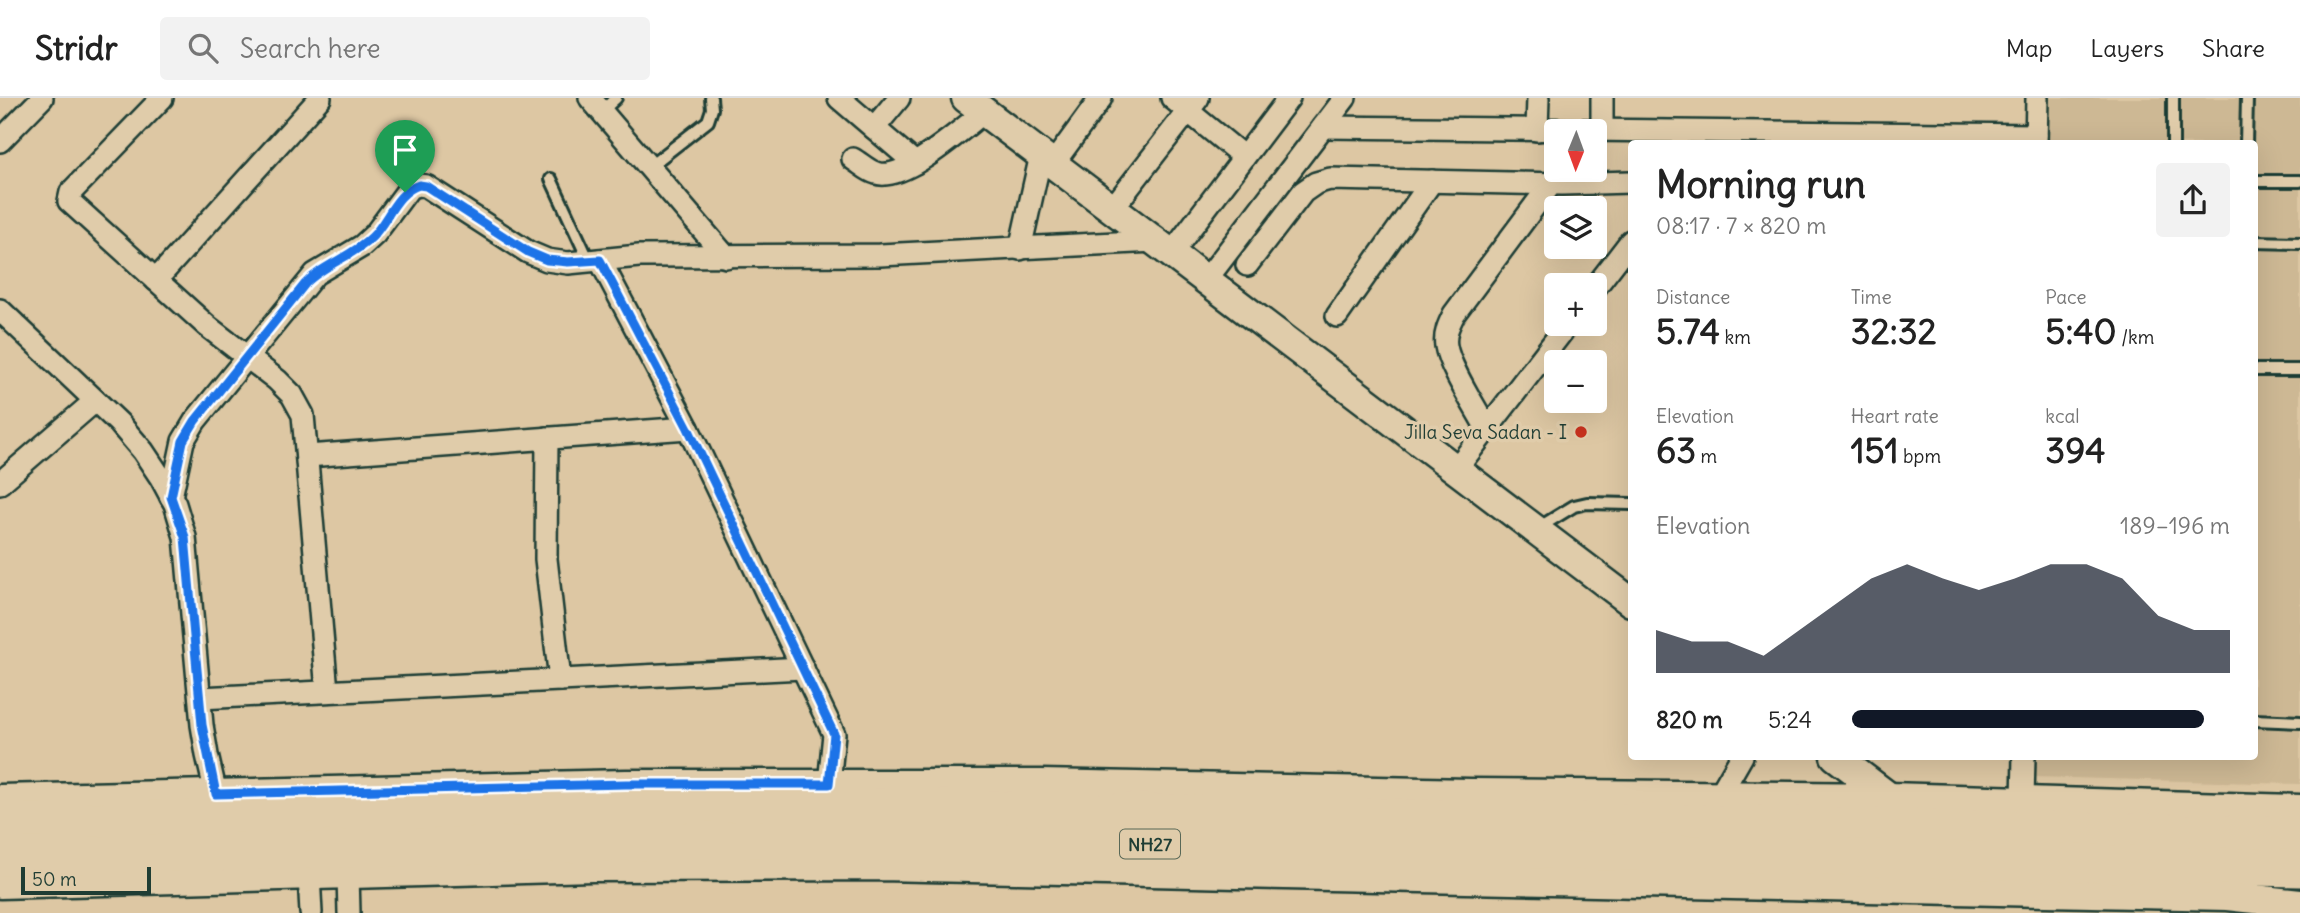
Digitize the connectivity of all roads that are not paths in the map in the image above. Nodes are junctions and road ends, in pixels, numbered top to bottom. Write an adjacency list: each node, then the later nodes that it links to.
1 (42, 98): 27 (street)
2 (162, 98): 49 (street)
3 (320, 98): 49 (street)
4 (711, 98): 32 (lane)
5 (839, 98): 20 (street)
6 (899, 98): 20 (street)
7 (1101, 98): 30 (street)
8 (1289, 98): 28 (street)
9 (1345, 98): 19 (street)
10 (1538, 98): 21 (street)
11 (1602, 98): 18 (street)
12 (2037, 98): 24 (street)
13 (2173, 98): 25 (lane)
14 (2247, 98): 26 (lane)
15 (1186, 102): 28 (street); 39 (street)
16 (602, 103): 32 (street)
17 (975, 105): 30 (street); 31 (street)
18 (1602, 119)
19 (1323, 127): 21 (street); 50 (street)
20 (874, 128): 31 (street)
21 (1536, 130): 22 (street)
22 (1544, 130)
23 (1607, 131): 24 (street)
24 (2036, 139)
25 (2173, 140)
26 (2246, 140)
27 (0, 141)
28 (1244, 157): 43 (street)
29 (853, 159): 31 (street)
30 (1047, 159): 39 (street); 44 (street)
31 (915, 163)
32 (649, 167): 45 (street)
33 (551, 179): 46 (lane)
34 (1432, 181): 38 (street); 47 (street); 52 (street)
35 (2258, 181): 36 (lane)
36 (2300, 181)
37 (1628, 182): 38 (street)
38 (1551, 184): 59 (street)
39 (1112, 209): 43 (street)
40 (2258, 242): 41 (lane)
41 (2300, 243)
42 (1628, 245): 48 (street)
43 (1163, 247): 44 (street); 50 (street)
44 (1020, 249): 45 (street)
45 (726, 257): 46 (street)
46 (595, 260): 54 (street); 58 (street)
47 (1247, 265)
48 (1606, 273)
49 (156, 280): 54 (street)
50 (1206, 280): 62 (street)
51 (0, 310): 57 (street)
52 (1337, 316)
53 (1559, 336): 59 (street)
54 (247, 358): 61 (street); 64 (street)
55 (2258, 370): 56 (lane)
56 (2300, 370)
57 (95, 401): 63 (street); 64 (street)
58 (688, 428): 60 (street); 68 (street)
59 (1487, 429): 62 (street)
60 (547, 438): 61 (street); 69 (street)
61 (307, 456): 70 (street)
62 (1456, 469): 66 (street)
63 (0, 483)
64 (171, 497): 71 (street)
65 (1628, 504): 66 (lane)
66 (1536, 530): 67 (street)
67 (1628, 600)
68 (803, 668): 69 (street); 77 (street)
69 (560, 680): 70 (street)
70 (327, 691): 71 (street)
71 (200, 698): 78 (street)
72 (2258, 720): 73 (lane)
73 (2300, 722)
74 (1740, 760): 80 (street)
75 (1840, 760): 81 (street)
76 (2024, 760): 83 (street)
77 (829, 784): 78 (street); 79 (street)
78 (216, 794): 82 (street)
79 (1563, 795): 80 (street); 85 (highway)
80 (1719, 796): 81 (street)
81 (1889, 797): 83 (street)
82 (0, 799)
83 (2023, 800): 84 (street)
84 (2300, 809)
85 (1506, 819): 86 (highway, NH27); 87 (highway, NH27)
86 (0, 822)
87 (2300, 835)
88 (0, 857): 89 (highway, NH27)
89 (2300, 868)
90 (348, 874): 91 (street); 93 (street); 95 (street)
91 (309, 875): 92 (street); 94 (street)
92 (0, 884)
93 (2300, 904)
94 (311, 913)
95 (348, 913)

